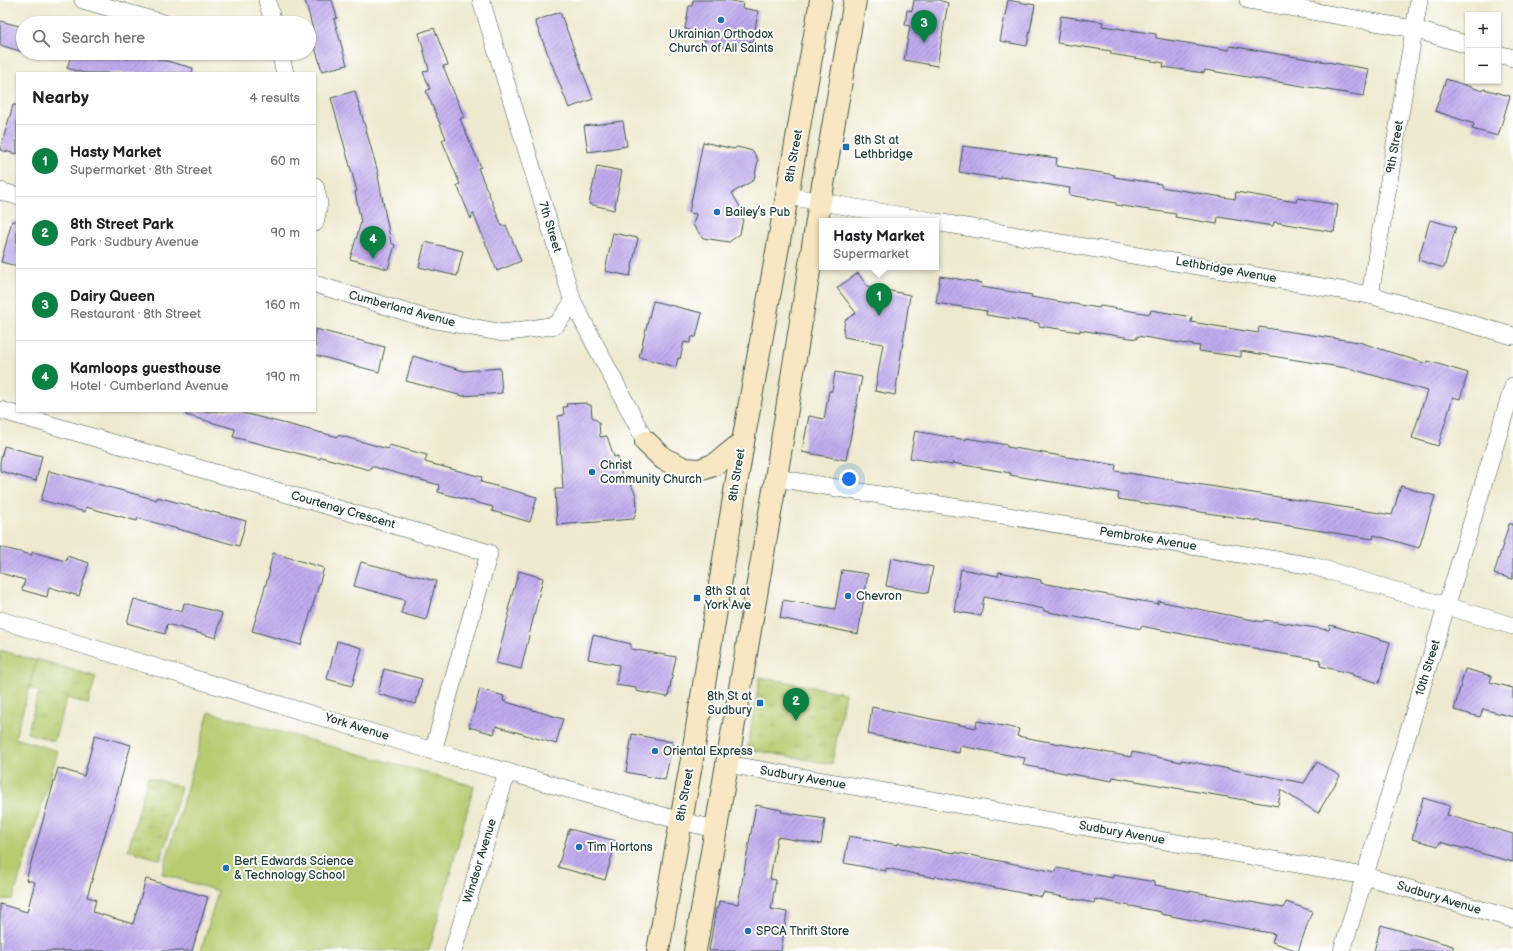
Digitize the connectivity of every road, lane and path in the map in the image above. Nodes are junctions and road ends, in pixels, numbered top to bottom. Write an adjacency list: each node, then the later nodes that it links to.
1 (83, 0): 8 (street)
2 (267, 0): 9 (street)
3 (481, 0): 24 (street, 7th Street)
4 (821, 0): 17 (main road, 8th Street)
5 (855, 0): 18 (main road)
6 (1248, 0): 10 (street)
7 (1419, 0): 10 (street, 9th Street)
8 (138, 16)
9 (271, 16)
10 (1414, 28): 11 (street); 23 (street, 9th Street)
11 (1465, 44)
12 (1501, 55): 13 (street)
13 (1513, 58)
14 (316, 189): 20 (street)
15 (0, 190): 16 (street)
16 (16, 196)
17 (787, 196): 18 (street); 29 (main road, 8th Street)
18 (820, 202): 19 (street); 30 (main road)
19 (914, 218)
20 (316, 219)
21 (939, 222): 23 (street, Lethbridge Avenue)
22 (316, 284): 24 (street, Cumberland Avenue)
23 (1370, 294): 25 (street, Lethbridge Avenue)
24 (573, 302): 28 (street, 7th Street)
25 (1513, 336)
26 (1513, 386): 31 (street, 10th Street)
27 (0, 410): 34 (street, Courtenay Crescent)
28 (646, 442): 29 (main road)
29 (742, 442): 37 (main road, 8th Street)
30 (776, 478): 31 (street, Pembroke Avenue); 35 (main road)
31 (1446, 606): 33 (street, Pembroke Avenue); 39 (street, 10th Street)
32 (0, 620): 34 (street, York Avenue)
33 (1513, 626)
34 (433, 751): 36 (street, York Avenue)
35 (727, 764): 38 (main road); 39 (street, Sudbury Avenue)
36 (507, 772): 37 (street, York Avenue); 41 (street, Windsor Avenue)
37 (681, 821): 38 (street, York Avenue); 42 (main road, 8th Street)
38 (715, 829): 43 (main road)
39 (1365, 876): 40 (street, Sudbury Avenue); 44 (street, 10th Street)
40 (1513, 920)
41 (453, 951)
42 (658, 951)
43 (695, 951)
44 (1342, 951)

